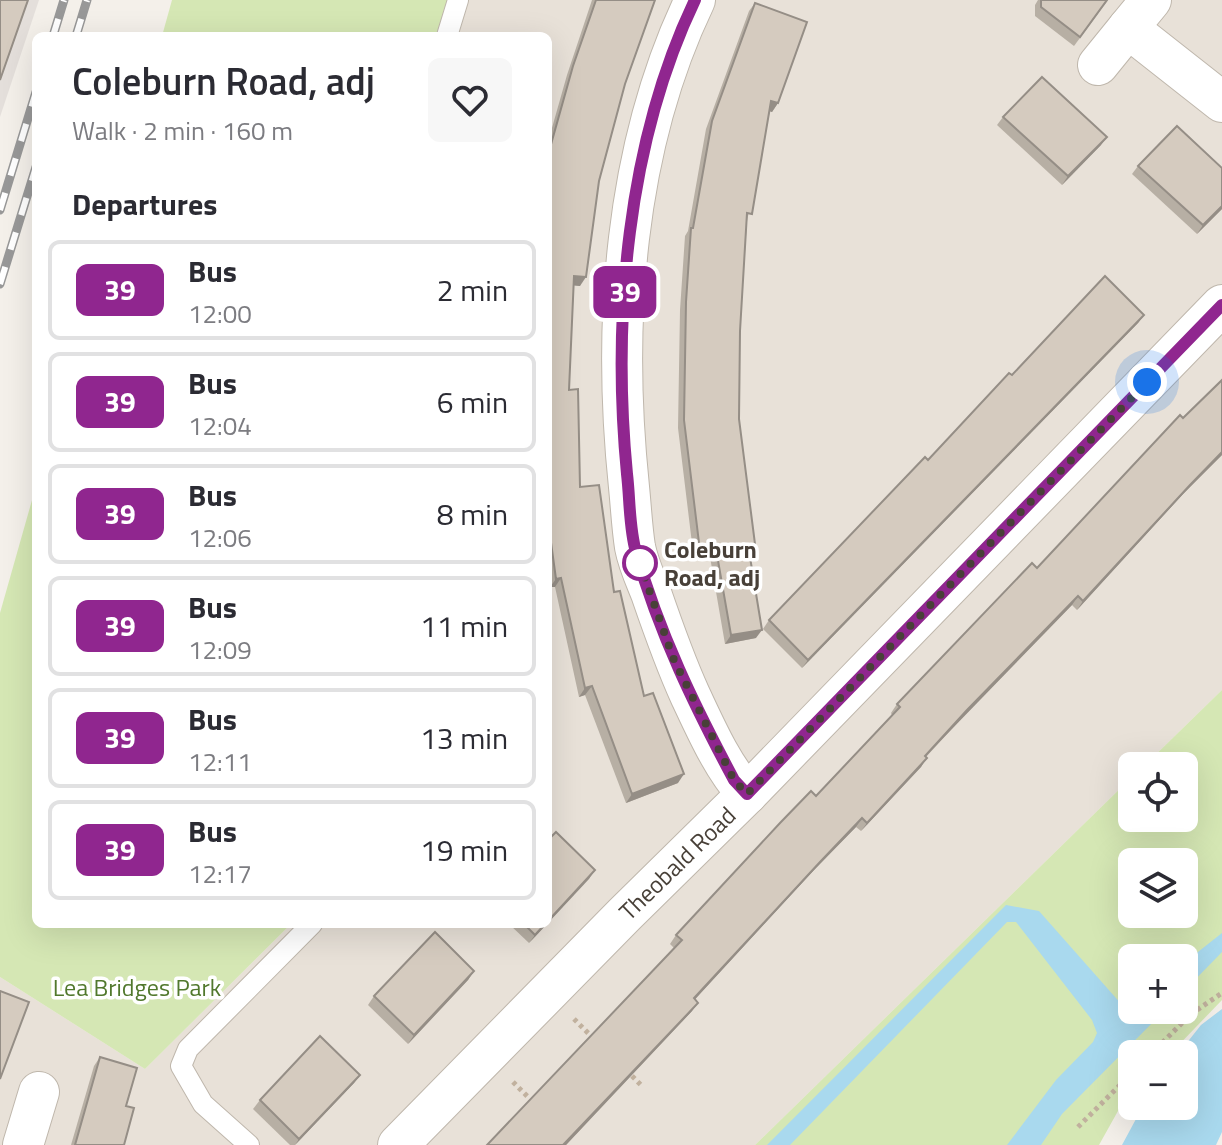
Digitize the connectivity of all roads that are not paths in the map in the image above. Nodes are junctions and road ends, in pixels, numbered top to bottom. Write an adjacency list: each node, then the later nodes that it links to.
1 (458, 0): 4 (lane)
2 (695, 0): 8 (street)
3 (1139, 14): 5 (street); 6 (street)
4 (448, 32)
5 (1098, 65)
6 (1222, 102)
7 (1222, 305): 8 (street, Theobald Road)
8 (747, 794): 13 (street, Theobald Road)
9 (308, 928): 12 (lane)
10 (39, 1092): 11 (street)
11 (16, 1140)
12 (249, 1145)
13 (398, 1145)

